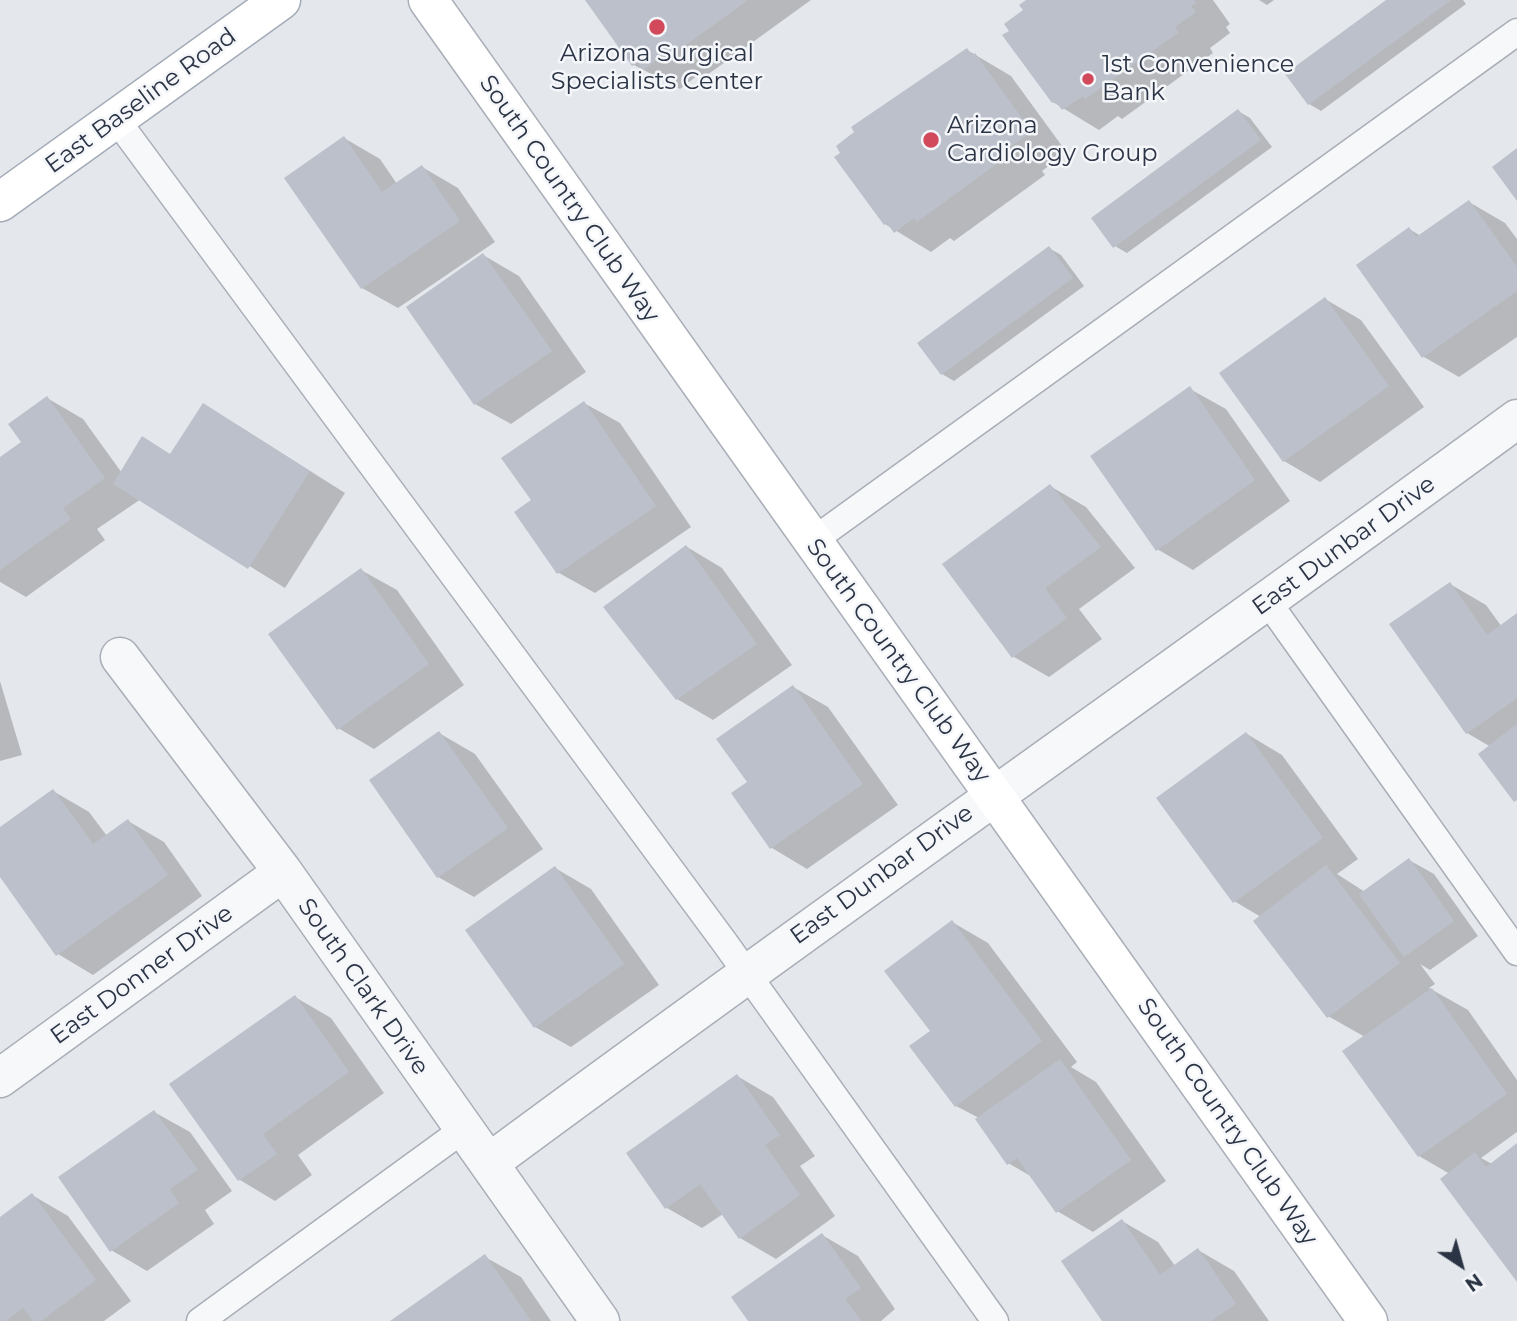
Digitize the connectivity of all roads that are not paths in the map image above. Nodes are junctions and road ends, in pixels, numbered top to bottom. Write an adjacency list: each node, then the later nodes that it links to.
1 (281, 0): 4 (street, East Baseline Road)
2 (428, 0): 7 (street, South Country Club Way)
3 (1517, 32): 7 (lane)
4 (116, 119): 5 (street, East Baseline Road); 13 (lane)
5 (0, 202)
6 (1516, 423): 8 (street, East Dunbar Drive)
7 (811, 541): 10 (street, South Country Club Way)
8 (1268, 602): 10 (street, East Dunbar Drive); 12 (lane)
9 (120, 657): 11 (street, South Clark Drive)
10 (994, 793): 13 (street, East Dunbar Drive); 20 (street, South Country Club Way)
11 (283, 872): 14 (street, East Donner Drive); 15 (street, South Clark Drive)
12 (1517, 952)
13 (747, 973): 16 (street, East Dunbar Drive); 19 (lane)
14 (0, 1078)
15 (464, 1129): 16 (street, South Clark Drive); 17 (lane)
16 (489, 1163): 18 (street, South Clark Drive)
17 (200, 1321)
18 (600, 1321)
19 (995, 1321)
20 (1368, 1321)

